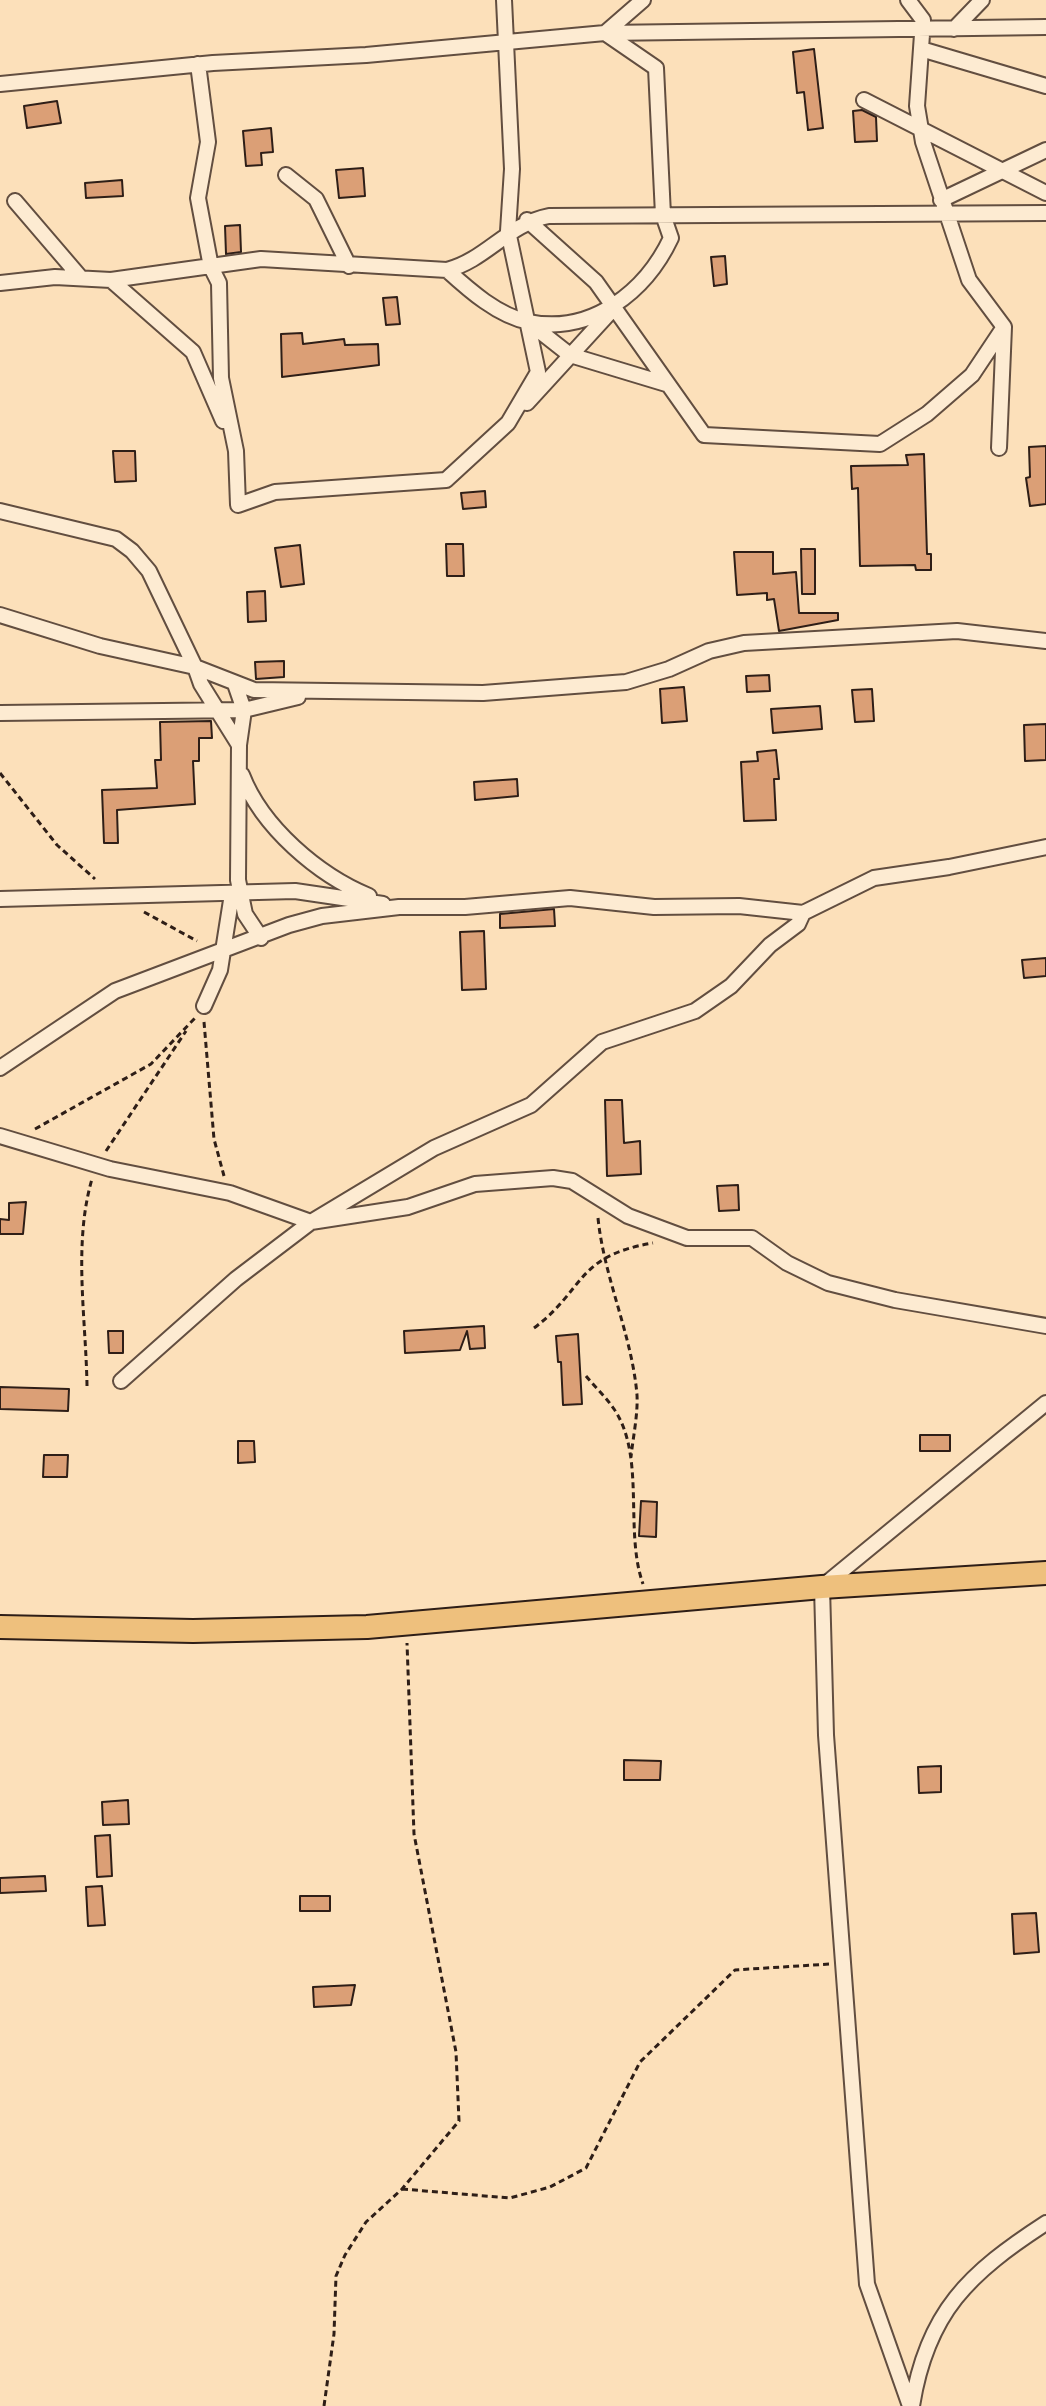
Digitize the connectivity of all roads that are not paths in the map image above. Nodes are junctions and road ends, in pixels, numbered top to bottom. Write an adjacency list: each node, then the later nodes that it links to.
1 (504, 0): 9 (street)
2 (643, 0): 8 (street)
3 (908, 0): 7 (street)
4 (982, 0): 6 (street)
5 (1046, 27): 6 (street)
6 (954, 29): 7 (street)
7 (923, 30): 8 (street); 10 (street)
8 (605, 33): 9 (street); 23 (street)
9 (506, 43): 11 (street); 26 (street)
10 (921, 49): 13 (street); 15 (street)
11 (198, 64): 12 (street); 28 (street)
12 (0, 84)
13 (1046, 86)
14 (864, 100): 15 (street)
15 (921, 129): 17 (street); 20 (street)
16 (1046, 150): 17 (street)
17 (1003, 171): 19 (street); 20 (street)
18 (286, 175): 27 (street)
19 (1046, 193)
20 (941, 200): 24 (street)
21 (15, 201): 30 (street)
22 (1046, 213): 24 (street)
23 (663, 215): 24 (street); 25 (street); 33 (street)
24 (946, 215): 35 (street)
25 (527, 220): 26 (street); 33 (street)
26 (508, 231): 29 (street); 34 (street)
27 (349, 266): 28 (street); 29 (street)
28 (211, 267): 31 (street); 40 (street)
29 (447, 270): 34 (street)
30 (81, 278): 31 (street); 32 (street)
31 (111, 280): 40 (street)
32 (0, 283)
33 (616, 306): 34 (street); 36 (street); 37 (street)
34 (528, 322): 36 (street); 38 (street)
35 (1004, 327): 37 (street); 39 (street)
36 (570, 355): 37 (street); 38 (street)
37 (666, 384)
38 (508, 423): 40 (street)
39 (999, 448)
40 (236, 451)
41 (0, 511): 44 (street)
42 (0, 615): 44 (street)
43 (1046, 641): 46 (street)
44 (195, 667): 45 (street); 47 (street)
45 (235, 684): 46 (street); 48 (street)
46 (304, 693): 48 (street)
47 (218, 709): 48 (street); 49 (street); 50 (street)
48 (244, 710): 50 (street)
49 (0, 713)
50 (239, 745): 51 (street)
51 (240, 771): 53 (street); 55 (street)
52 (1046, 847): 56 (street)
53 (236, 893): 54 (street); 55 (street); 57 (street); 58 (street)
54 (0, 899)
55 (399, 907): 56 (street); 57 (street)
56 (803, 913): 62 (street)
57 (261, 938): 58 (street)
58 (223, 952): 59 (street); 60 (street)
59 (204, 1006)
60 (0, 1068)
61 (0, 1136): 62 (street)
62 (311, 1222): 63 (street); 64 (street)
63 (1046, 1326)
64 (121, 1381)
65 (1046, 1403): 67 (street)
66 (1046, 1573): 67 (main road)
67 (822, 1587): 68 (main road); 70 (street)
68 (0, 1627)
69 (1046, 2223): 70 (street)
70 (911, 2406)

